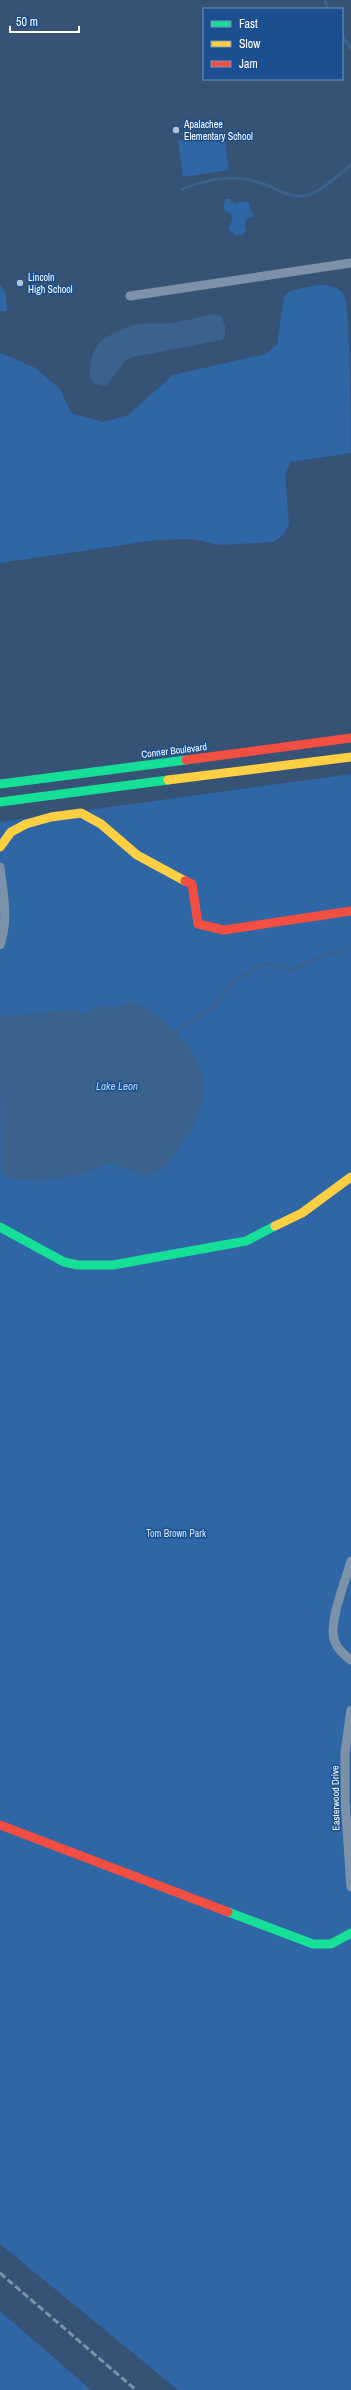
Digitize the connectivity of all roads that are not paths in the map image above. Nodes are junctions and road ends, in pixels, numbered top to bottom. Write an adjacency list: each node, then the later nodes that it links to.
1 (351, 263): 2 (street)
2 (130, 296)
3 (351, 738): 4 (street, Conner Boulevard)
4 (208, 757): 6 (street); 7 (street, Conner Boulevard)
5 (351, 757): 6 (street)
6 (211, 775): 8 (street)
7 (0, 784)
8 (0, 802)
9 (0, 847): 11 (street)
10 (0, 867): 12 (street)
11 (351, 911)
12 (0, 945)
13 (351, 1177): 14 (street)
14 (0, 1227)
15 (351, 1561): 16 (street)
16 (351, 1660)
17 (351, 1710): 19 (street, Easterwood Drive)
18 (0, 1825): 20 (street)
19 (351, 1887)
20 (351, 1933)

